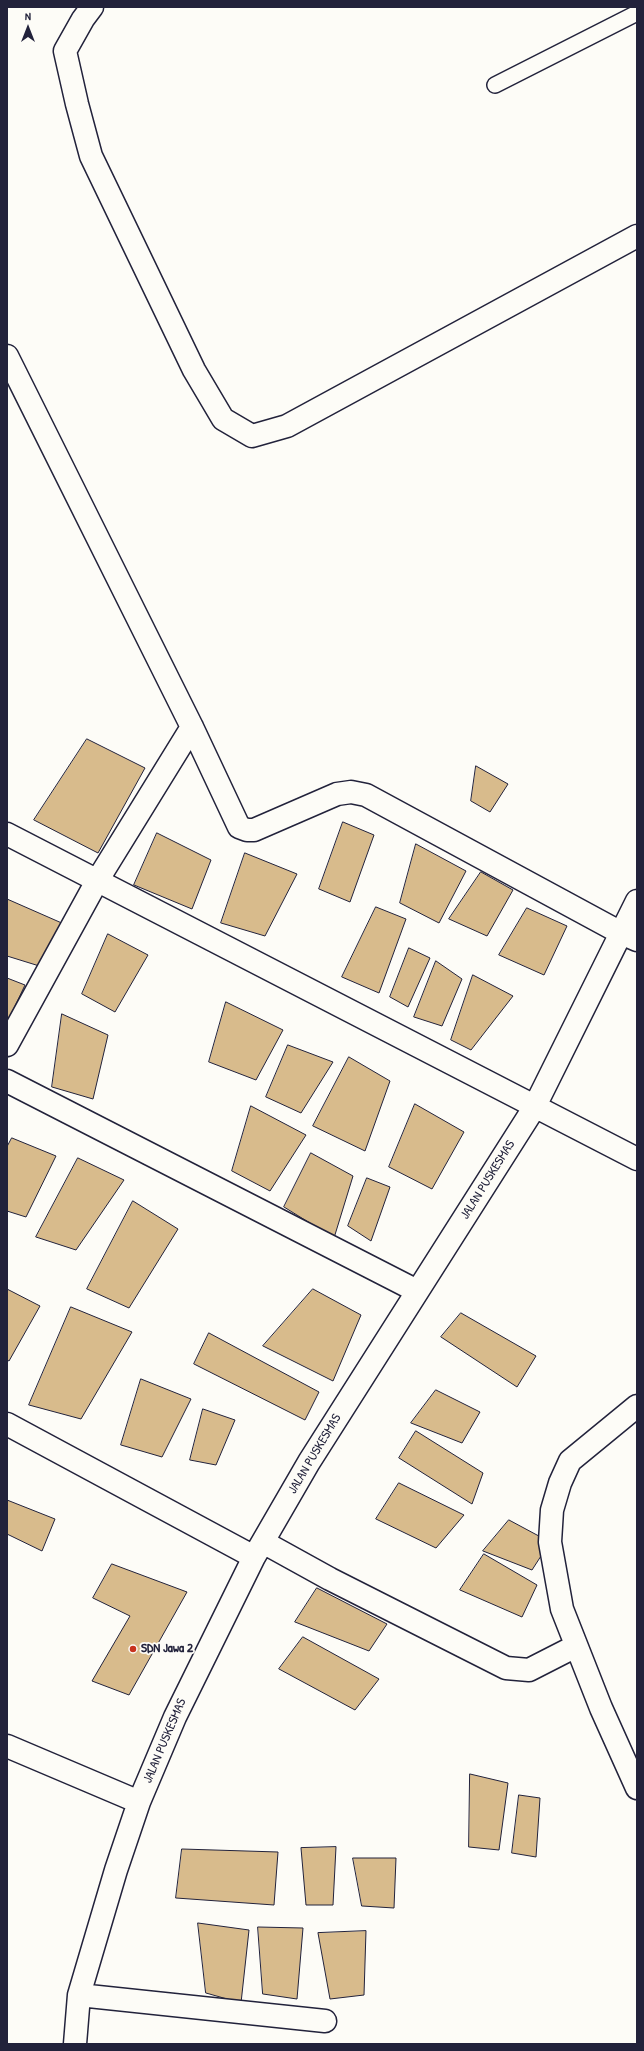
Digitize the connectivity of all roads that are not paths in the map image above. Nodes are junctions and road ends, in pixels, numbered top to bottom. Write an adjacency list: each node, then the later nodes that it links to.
1 (92, 7): 4 (street)
2 (637, 13): 3 (lane)
3 (495, 85)
4 (637, 236)
5 (7, 356): 6 (street)
6 (192, 727): 8 (street); 10 (street)
7 (7, 834): 8 (street)
8 (97, 881): 11 (street); 13 (street)
9 (637, 901): 10 (street, JALAN PUSKESMAS)
10 (629, 937): 13 (street, JALAN PUSKESMAS)
11 (7, 1045)
12 (7, 1080): 15 (street)
13 (534, 1108): 14 (street); 15 (street, JALAN PUSKESMAS)
14 (637, 1159)
15 (417, 1291): 18 (street, JALAN PUSKESMAS)
16 (637, 1406): 19 (street)
17 (7, 1424): 18 (street)
18 (259, 1550): 19 (street); 22 (street, JALAN PUSKESMAS)
19 (576, 1646): 21 (street)
20 (7, 1746): 22 (street)
21 (637, 1788)
22 (139, 1802): 23 (street, JALAN PUSKESMAS)
23 (79, 1995): 24 (street); 25 (street, JALAN PUSKESMAS)
24 (325, 2021)
25 (75, 2044)

